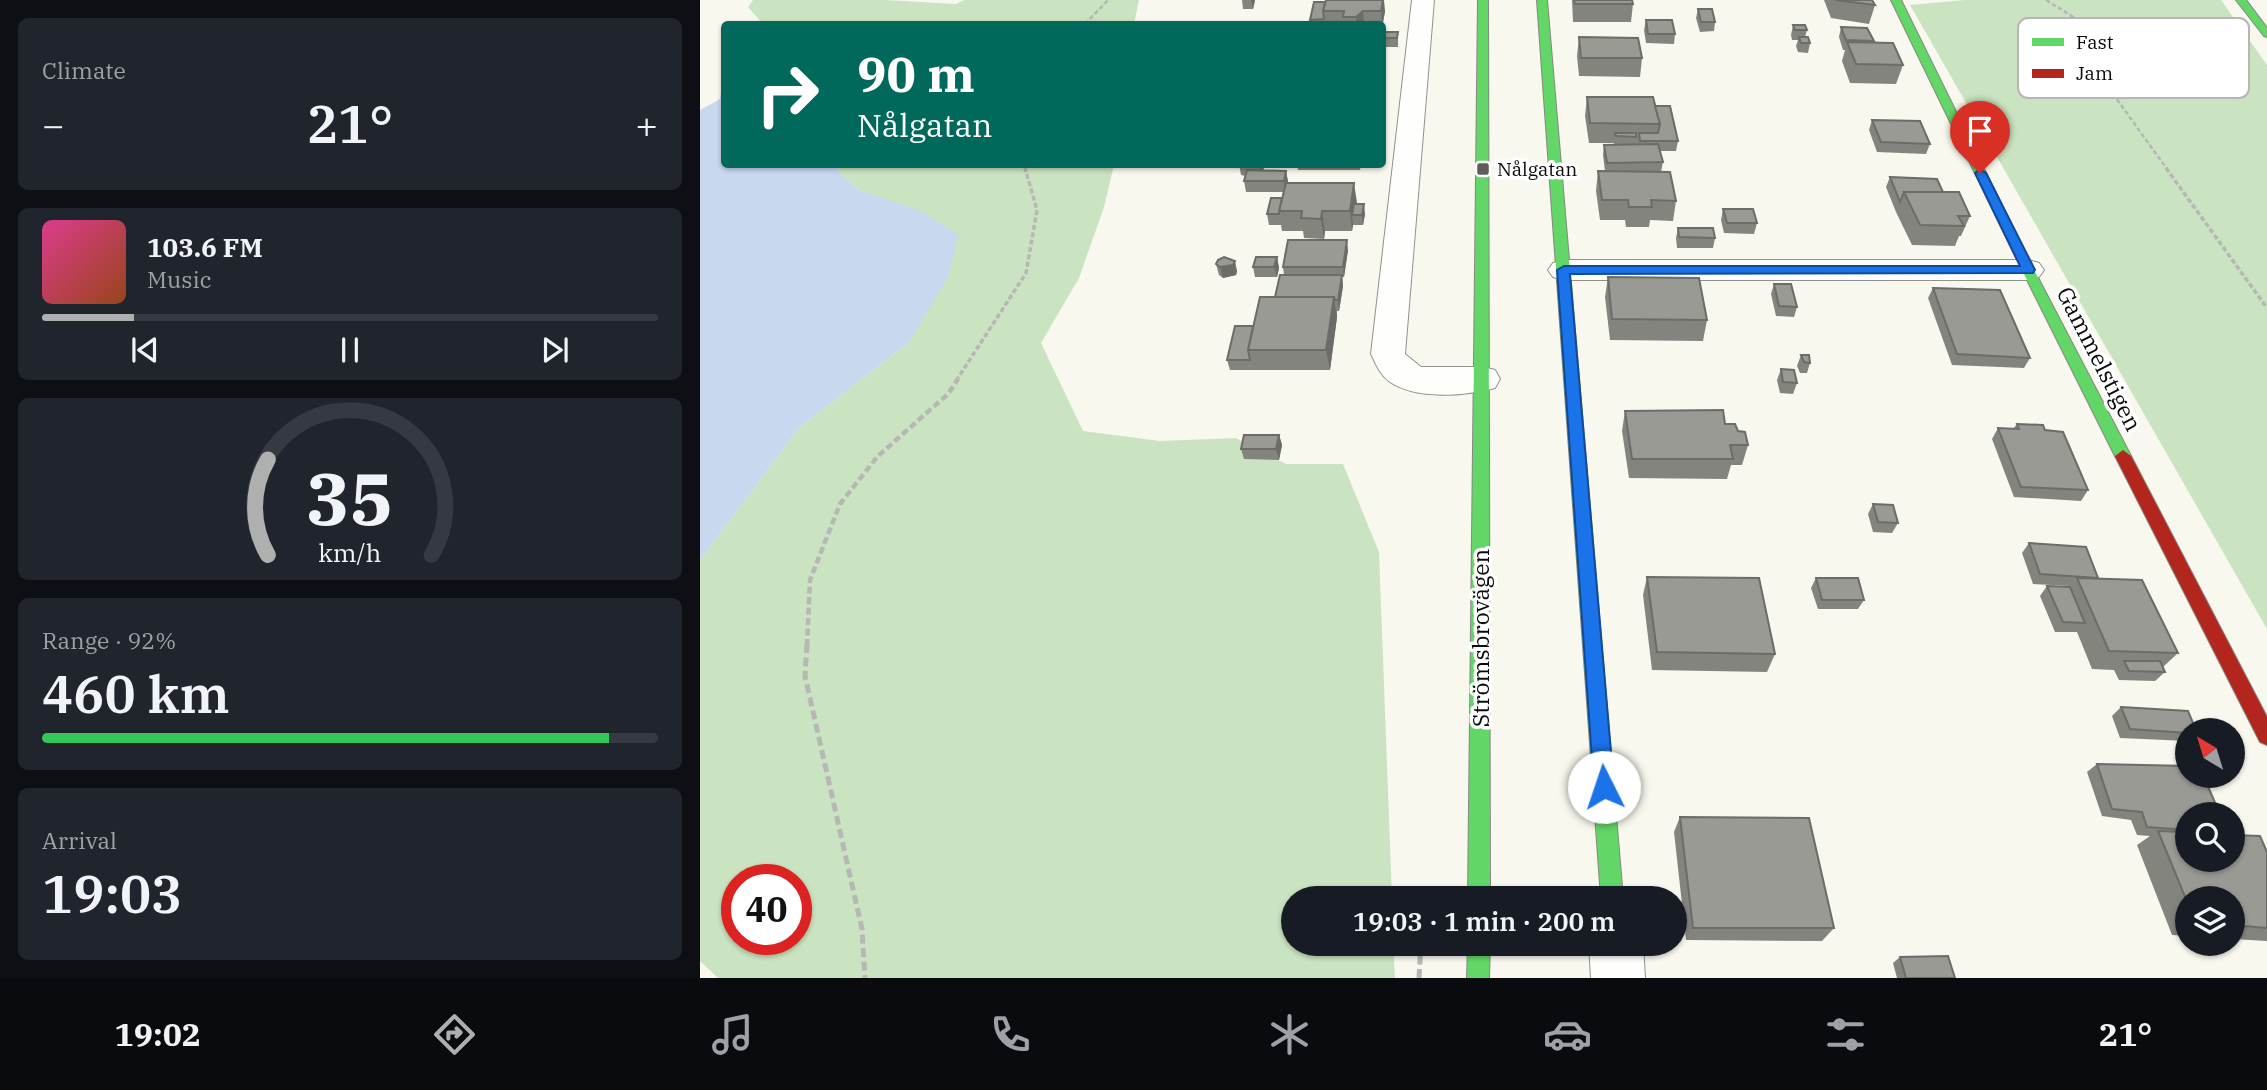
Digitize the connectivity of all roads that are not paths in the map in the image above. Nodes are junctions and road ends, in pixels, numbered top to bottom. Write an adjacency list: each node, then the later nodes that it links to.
1 (1423, 0): 9 (street)
2 (1483, 0): 9 (street, Strömsbrovägen)
3 (1542, 0): 7 (street)
4 (1895, 0): 8 (street, Gammelstigen)
5 (2241, 0): 6 (street)
6 (2267, 34)
7 (1564, 270): 8 (street); 12 (street)
8 (2028, 270): 10 (street, Gammelstigen)
9 (1483, 379): 11 (street, Strömsbrovägen)
10 (2267, 736)
11 (1479, 886)
12 (1611, 886)
13 (1479, 956): 15 (street)
14 (1617, 956): 16 (street)
15 (1478, 978)
16 (1618, 978)

